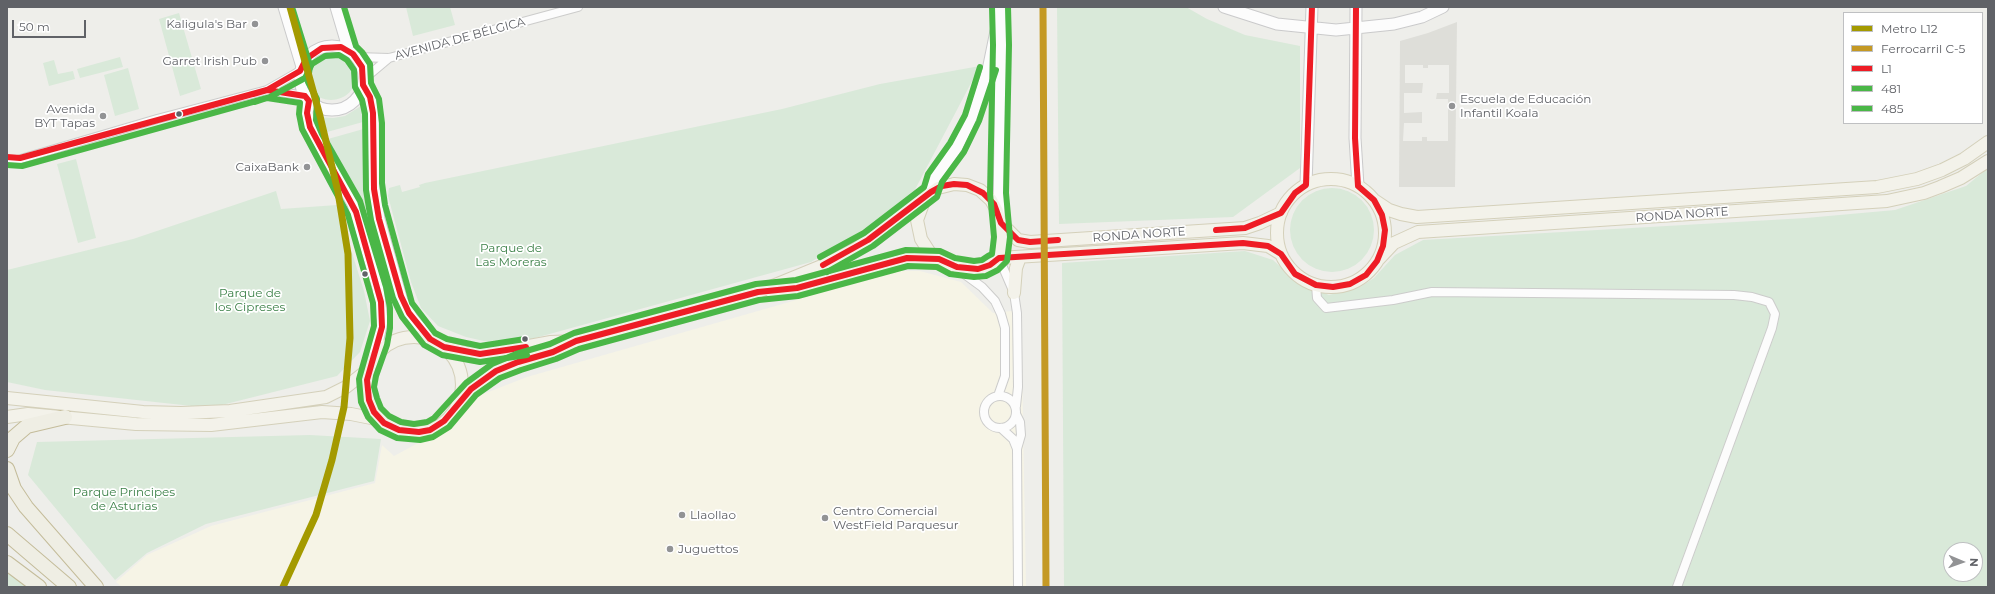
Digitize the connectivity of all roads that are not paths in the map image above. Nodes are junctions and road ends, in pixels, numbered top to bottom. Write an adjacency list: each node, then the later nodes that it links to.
1 (284, 7): 13 (main road)
2 (336, 7): 11 (main road)
3 (578, 7): 12 (street, AVENIDA DE BÉLGICA)
4 (1224, 7): 9 (main road)
5 (1312, 7): 9 (main road)
6 (1356, 7): 10 (main road)
7 (1443, 7): 10 (main road)
8 (1000, 8): 24 (main road); 27 (main road)
9 (1311, 29): 10 (main road); 22 (main road)
10 (1356, 29): 23 (main road)
11 (353, 54): 12 (street); 13 (main road); 14 (main road)
12 (388, 58): 14 (street)
13 (301, 69): 15 (street); 16 (main road)
14 (364, 82): 16 (main road); 37 (main road)
15 (267, 90): 16 (street); 19 (street)
16 (307, 98): 40 (main road)
17 (1988, 142): 25 (main road, RONDA NORTE)
18 (7, 157): 19 (street)
19 (20, 158): 21 (street)
20 (1988, 161): 32 (main road, RONDA NORTE)
21 (7, 162)
22 (1306, 185): 23 (main road, RONDA NORTE); 26 (main road, RONDA NORTE)
23 (1358, 186): 25 (main road, RONDA NORTE)
24 (928, 195): 27 (main road); 31 (main road); 35 (main road)
25 (1374, 200): 32 (main road, RONDA NORTE)
26 (1281, 213): 27 (main road, RONDA NORTE); 28 (main road, RONDA NORTE)
27 (1000, 219): 30 (main road)
28 (1282, 254): 29 (main road, RONDA NORTE); 34 (main road, RONDA NORTE)
29 (1020, 257): 30 (main road, RONDA NORTE); 36 (main road)
30 (999, 258): 33 (main road); 36 (street)
31 (938, 259): 33 (main road); 35 (main road)
32 (1377, 261): 34 (main road, RONDA NORTE)
33 (952, 266): 42 (street)
34 (1316, 285): 59 (street)
35 (758, 292): 38 (main road)
36 (1014, 293): 45 (street)
37 (430, 339): 39 (main road); 40 (main road)
38 (576, 341): 39 (main road); 44 (main road)
39 (444, 347): 44 (main road)
40 (374, 357): 41 (main road)
41 (369, 369): 43 (main road); 48 (main road)
42 (998, 396): 45 (street); 49 (street)
43 (7, 398)
44 (458, 403): 48 (main road)
45 (1016, 410): 49 (street); 50 (street)
46 (7, 417): 47 (main road)
47 (65, 417): 48 (main road); 51 (highway)
48 (381, 420)
49 (1001, 428): 50 (street)
50 (1017, 449): 58 (street)
51 (7, 450)
52 (7, 469): 57 (highway)
53 (7, 534): 56 (highway)
54 (7, 563): 55 (highway)
55 (39, 587)
56 (69, 587)
57 (96, 587)
58 (1018, 587)
59 (1677, 587)

